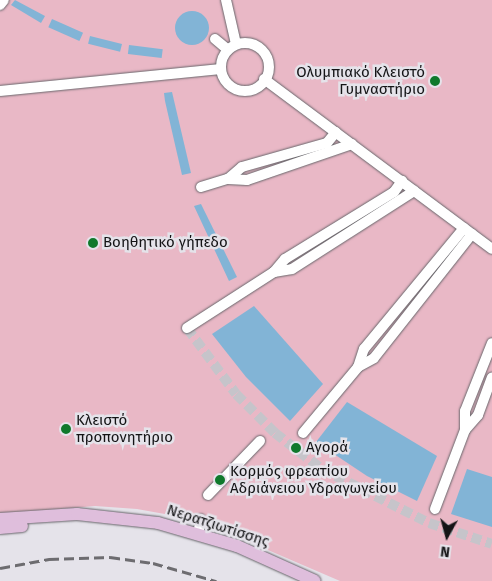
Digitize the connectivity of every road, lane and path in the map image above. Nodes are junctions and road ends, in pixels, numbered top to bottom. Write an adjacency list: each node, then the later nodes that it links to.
1 (4, 0): 3 (street)
2 (226, 0): 5 (street)
3 (0, 5)
4 (215, 39): 5 (street)
5 (232, 47): 6 (street); 7 (street)
6 (221, 69): 7 (street); 8 (street)
7 (264, 79): 9 (street)
8 (0, 91)
9 (336, 132): 10 (street); 11 (street)
10 (352, 144): 11 (street); 12 (street)
11 (228, 179): 13 (street)
12 (402, 181): 14 (street); 17 (street)
13 (201, 187)
14 (414, 191): 15 (street); 17 (street)
15 (468, 231): 16 (street); 22 (street)
16 (492, 249)
17 (274, 272): 18 (street)
18 (187, 328)
19 (492, 342): 21 (street)
20 (492, 377): 21 (street)
21 (465, 430): 25 (street)
22 (304, 432)
23 (260, 441): 24 (street)
24 (208, 495)
25 (434, 508)
26 (202, 519): 30 (street)
27 (0, 520): 28 (main road, Νερατζιωτίσσης)
28 (137, 520): 29 (main road, Νερατζιωτίσσης); 30 (main road, Νερατζιωτίσσης)
29 (0, 528)
30 (198, 534): 31 (main road, Νερατζιωτίσσης)
31 (315, 581)

